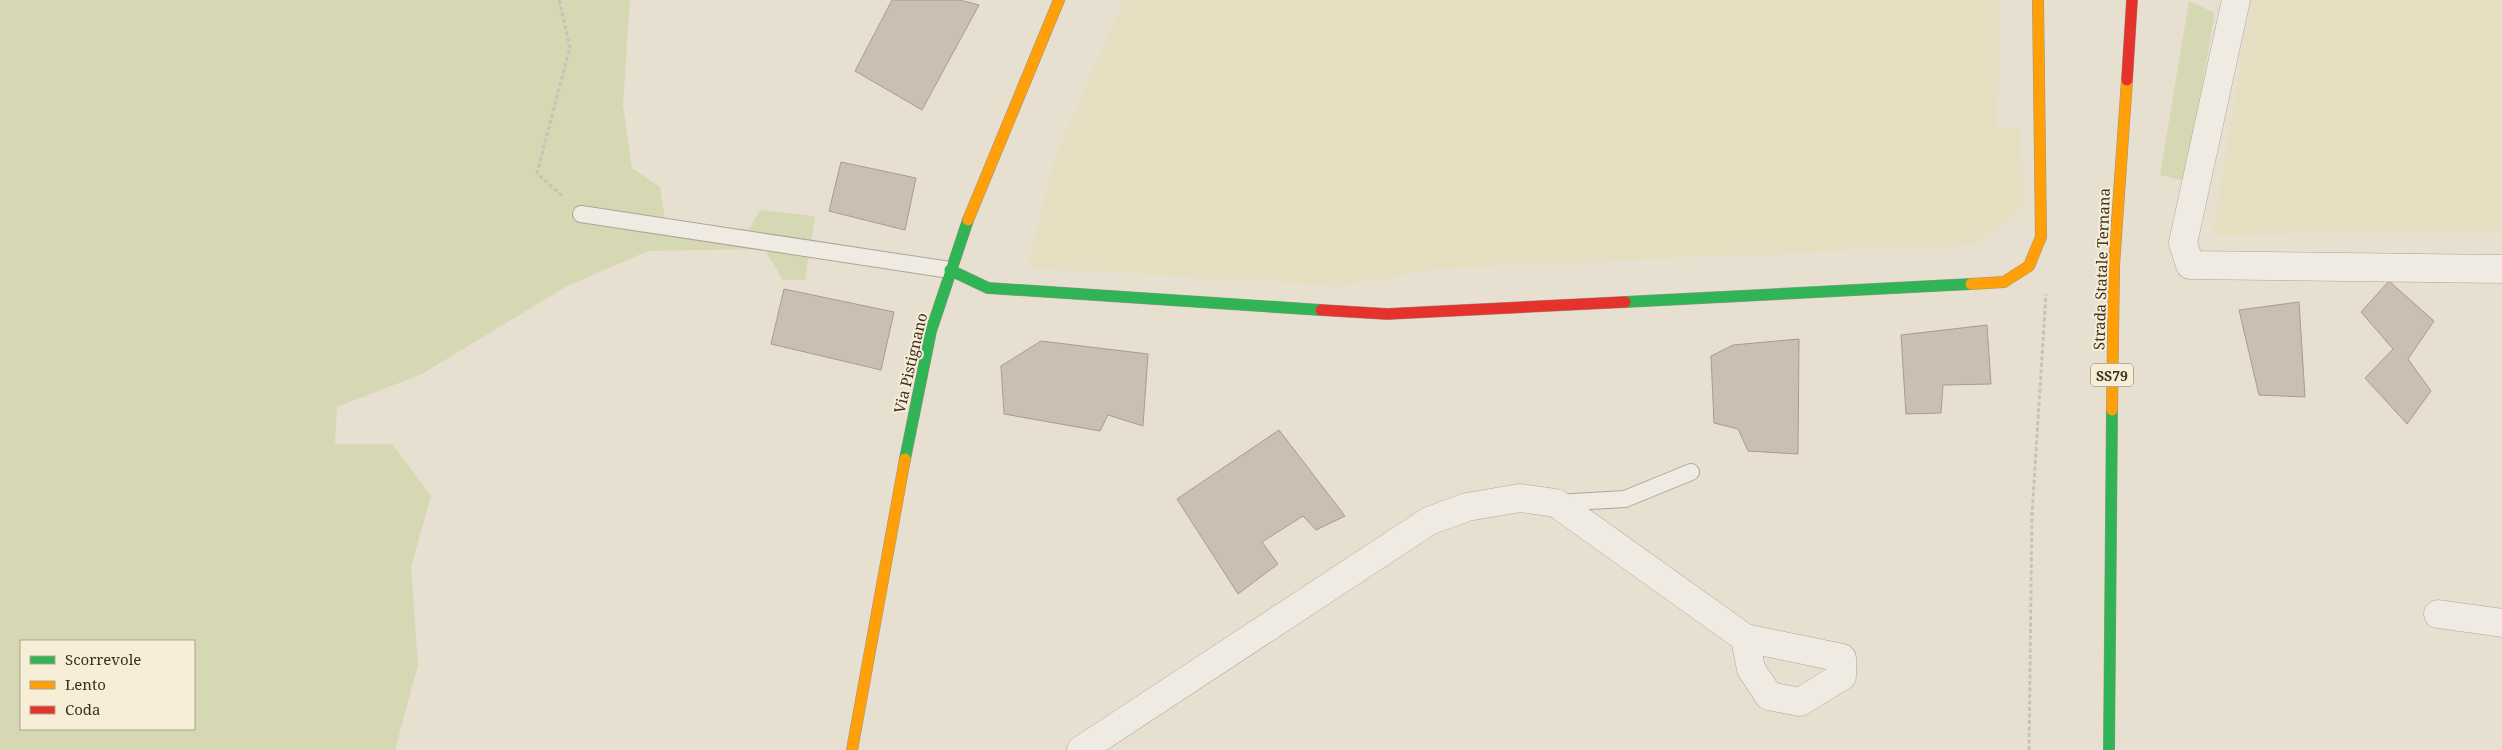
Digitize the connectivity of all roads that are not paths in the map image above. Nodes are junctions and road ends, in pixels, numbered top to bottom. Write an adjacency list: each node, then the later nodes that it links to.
1 (1059, 0): 7 (main road, Via Pistignano)
2 (2038, 0): 7 (main road)
3 (2132, 0): 15 (main road, Strada Statale Ternana / SS79)
4 (2236, 0): 6 (street)
5 (581, 214): 7 (lane)
6 (2502, 269)
7 (950, 270): 13 (main road, Via Pistignano)
8 (1691, 472): 9 (lane)
9 (1556, 503): 12 (street); 14 (street)
10 (2438, 614): 11 (street)
11 (2502, 623)
12 (1744, 638)
13 (852, 750)
14 (1081, 750)
15 (2109, 750)

